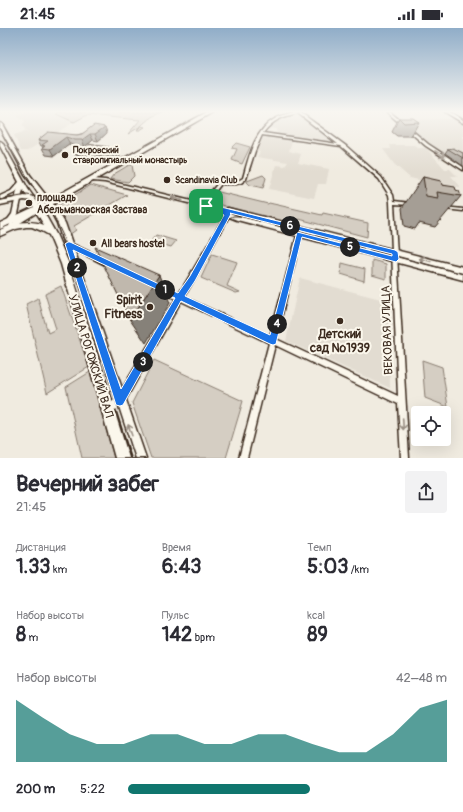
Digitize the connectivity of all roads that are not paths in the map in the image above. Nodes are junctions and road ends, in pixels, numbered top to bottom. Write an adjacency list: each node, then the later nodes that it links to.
1 (3, 132): 8 (main road)
2 (176, 132): 11 (main road)
3 (327, 132): 7 (street)
4 (412, 132): 10 (street, one-way to 10)
5 (261, 134): 7 (street); 19 (street)
6 (0, 142): 9 (main road)
7 (343, 145): 16 (street)
8 (17, 157): 9 (street); 17 (main road)
9 (9, 160): 12 (main road)
10 (463, 169)
11 (89, 181): 17 (main road); 19 (street, one-way to 11)
12 (21, 183): 13 (main road); 14 (main road); 15 (street)
13 (18, 199): 14 (street); 15 (street); 22 (main road)
14 (32, 199): 21 (main road)
15 (1, 201): 22 (street)
16 (392, 202): 18 (street); 31 (street, ВЕКОВАЯ УЛИЦА)
17 (49, 204): 21 (main road); 30 (main road, УЛИЦА РОГОЖСКИЙ ВАЛ)
18 (414, 204)
19 (204, 206): 24 (street); 27 (street)
20 (436, 207): 23 (street)
21 (39, 209): 25 (main road); 29 (main road, УЛИЦА РОГОЖСКИЙ ВАЛ)
22 (16, 210): 25 (main road)
23 (463, 210)
24 (228, 214): 27 (street); 36 (street)
25 (11, 224): 26 (main road); 28 (main road); 29 (main road)
26 (0, 226)
27 (300, 231): 31 (street); 37 (street)
28 (0, 232)
29 (52, 234): 40 (main road, УЛИЦА РОГОЖСКИЙ ВАЛ)
30 (68, 244): 32 (street); 38 (main road, УЛИЦА РОГОЖСКИЙ ВАЛ)
31 (395, 256): 33 (street, one-way to 31); 34 (street); 39 (street, ВЕКОВАЯ УЛИЦА)
32 (111, 266)
33 (463, 270)
34 (463, 277)
35 (154, 285): 36 (street)
36 (180, 297): 37 (street); 38 (street)
37 (273, 341): 39 (street); 43 (street)
38 (120, 401): 40 (street); 42 (main road, УЛИЦА РОГОЖСКИЙ ВАЛ, one-way to 38)
39 (401, 401): 44 (street, ВЕКОВАЯ УЛИЦА, one-way to 44)
40 (108, 411): 41 (main road, УЛИЦА РОГОЖСКИЙ ВАЛ)
41 (122, 458)
42 (140, 458)
43 (243, 458)
44 (405, 458)

